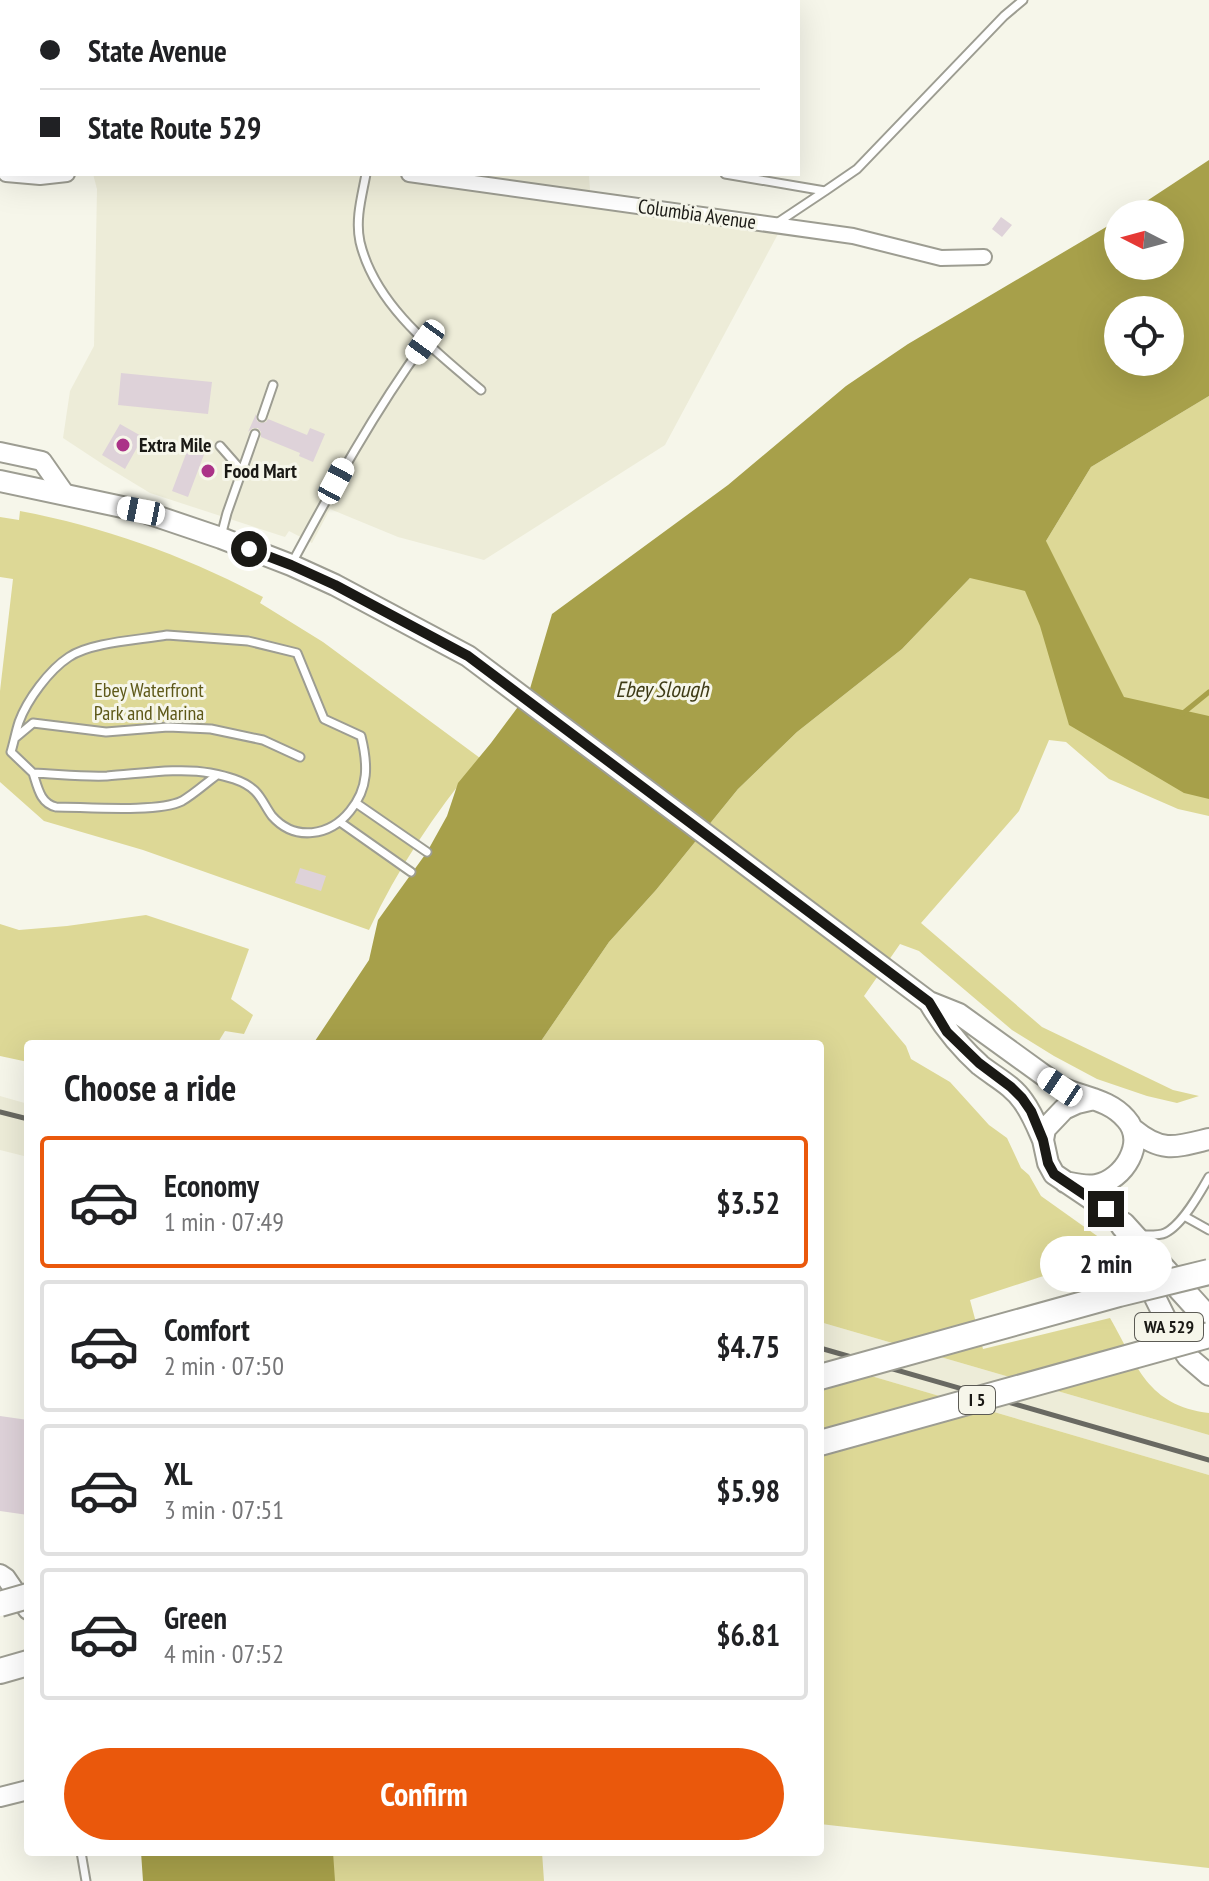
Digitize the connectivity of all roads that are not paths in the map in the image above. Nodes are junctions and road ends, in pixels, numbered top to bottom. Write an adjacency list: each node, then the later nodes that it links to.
1 (1023, 0): 7 (lane)
2 (28, 176): 3 (street)
3 (49, 176)
4 (366, 176): 10 (lane)
5 (423, 176): 8 (street, Columbia Avenue)
6 (737, 176): 7 (lane)
7 (825, 191): 8 (lane)
8 (773, 225): 9 (street, Columbia Avenue)
9 (984, 257)
10 (425, 342): 12 (lane); 21 (lane)
11 (273, 385): 13 (lane)
12 (481, 390)
13 (262, 417)
14 (255, 434): 17 (lane)
15 (220, 446): 17 (lane)
16 (0, 452): 19 (street)
17 (242, 471): 20 (lane)
18 (0, 481): 19 (main road)
19 (65, 494): 20 (main road)
20 (221, 538): 21 (main road)
21 (291, 565): 32 (main road)
22 (15, 738): 24 (lane); 25 (lane); 28 (lane)
23 (0, 751): 24 (lane)
24 (11, 752): 26 (lane)
25 (300, 757)
26 (33, 773): 27 (lane); 27 (lane)
27 (217, 775): 29 (lane)
28 (356, 803): 29 (lane); 30 (lane)
29 (340, 822): 31 (lane)
30 (427, 852)
31 (411, 872)
32 (929, 1002): 33 (main road); 36 (main road)
33 (1094, 1099): 34 (main road); 36 (main road)
34 (1134, 1130): 35 (main road); 38 (main road)
35 (1209, 1139)
36 (1043, 1140): 38 (main road)
37 (1209, 1177): 39 (lane)
38 (1065, 1182): 40 (main road)
39 (1184, 1216): 40 (lane); 41 (lane)
40 (1128, 1230): 45 (highway); 49 (main road, WA 529)
41 (1209, 1230)
42 (1209, 1265): 44 (highway, bridge)
43 (1209, 1272): 44 (highway, bridge)
44 (1119, 1294): 50 (highway, bridge)
45 (1209, 1320)
46 (1209, 1335): 48 (highway, I 5, bridge)
47 (1209, 1350): 48 (highway, bridge)
48 (1134, 1356): 51 (highway, I 5, bridge)
49 (1209, 1375)
50 (824, 1376)
51 (824, 1442)
52 (0, 1574): 55 (street)
53 (24, 1597): 54 (highway, bridge)
54 (0, 1604)
55 (24, 1604)
56 (24, 1664): 57 (highway)
57 (0, 1671)
58 (24, 1791): 59 (street)
59 (0, 1797)
60 (82, 1856): 61 (lane)
61 (86, 1881)

